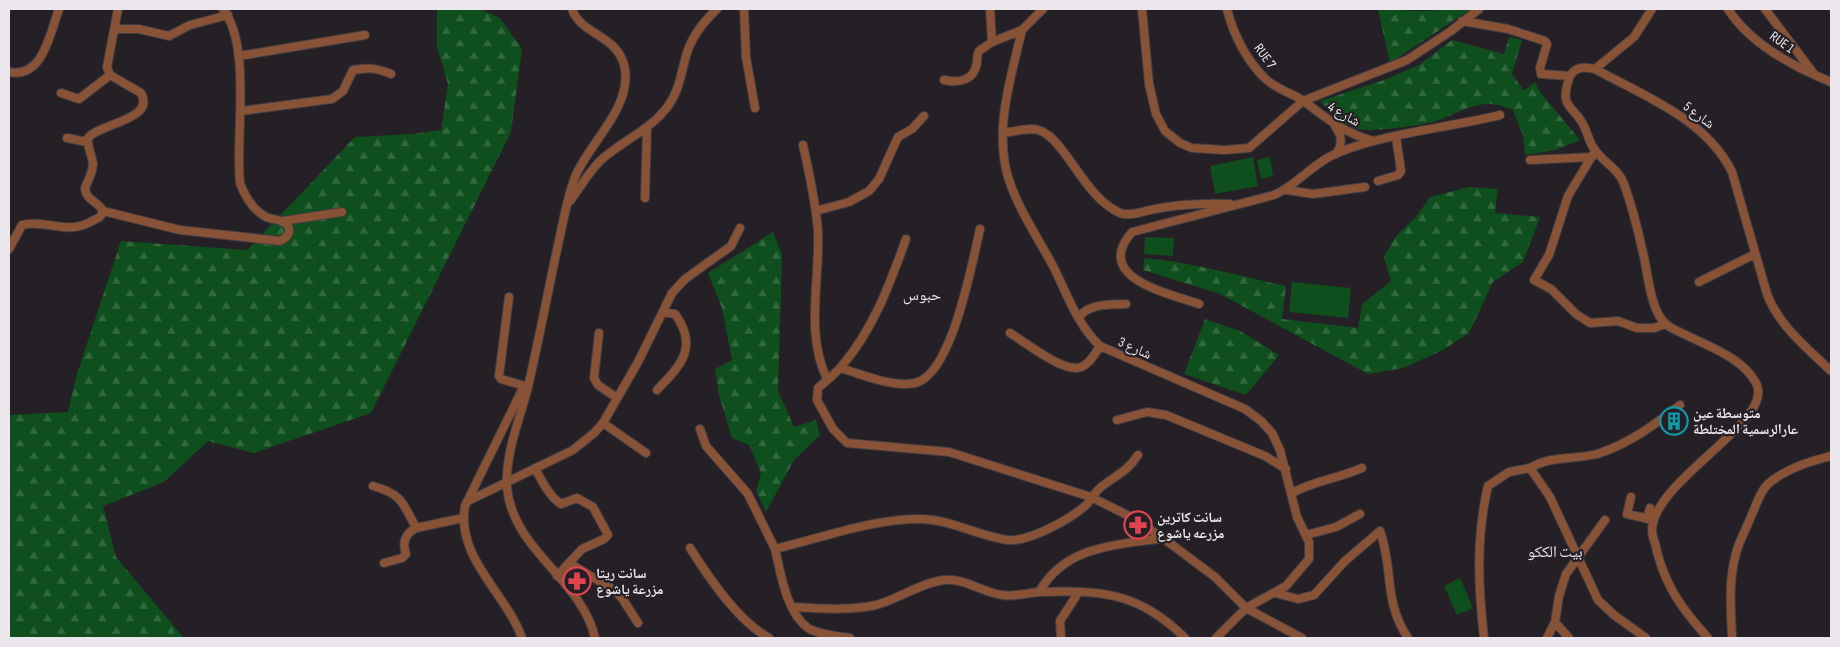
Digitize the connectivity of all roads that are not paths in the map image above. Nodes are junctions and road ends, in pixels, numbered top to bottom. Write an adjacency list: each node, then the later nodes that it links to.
1 (59, 9): 22 (street)
2 (118, 9): 16 (street)
3 (572, 9): 50 (street)
4 (717, 9): 36 (street)
5 (744, 9): 31 (street)
6 (990, 9): 19 (street)
7 (1043, 9): 17 (street)
8 (1142, 9): 30 (street)
9 (1227, 9): 30 (street, RUE 7)
10 (1478, 9): 15 (street)
11 (1652, 9): 21 (street)
12 (1728, 9): 24 (street, RUE 1)
13 (1765, 9): 24 (street)
14 (226, 12): 16 (street); 20 (street)
15 (1462, 21): 26 (street); 30 (street)
16 (115, 30): 25 (street)
17 (1022, 30): 19 (street); 37 (street, شارع 3)
18 (365, 35): 20 (street)
19 (992, 42): 27 (street)
20 (239, 56): 32 (street)
21 (1595, 69): 26 (street); 60 (street, شارع 5)
22 (9, 72)
23 (391, 74): 32 (street)
24 (1815, 75): 28 (street, RUE 1)
25 (110, 76): 29 (street); 40 (street)
26 (1570, 76): 44 (street)
27 (944, 80)
28 (1831, 82)
29 (61, 93)
30 (1303, 101): 35 (street, شارع 4)
31 (755, 108)
32 (240, 111): 55 (street)
33 (1500, 114): 38 (street)
34 (924, 116): 53 (street)
35 (1332, 124): 41 (street, شارع 4); 43 (street)
36 (647, 128): 49 (street); 50 (street)
37 (1003, 133): 51 (street); 66 (street, شارع 3)
38 (1396, 137): 41 (street); 46 (street)
39 (67, 138): 40 (street)
40 (88, 142): 52 (street)
41 (1376, 142): 43 (street)
42 (803, 145): 53 (street)
43 (1336, 154): 48 (street)
44 (1593, 154): 45 (street); 67 (street); 67 (street)
45 (1530, 160)
46 (1378, 181)
47 (1365, 187): 48 (street)
48 (1287, 190): 51 (street)
49 (645, 198)
50 (567, 204): 74 (street)
51 (1237, 204): 64 (street)
52 (103, 210): 55 (street); 59 (street)
53 (816, 211): 73 (street)
54 (342, 212): 55 (street)
55 (283, 221)
56 (740, 228): 65 (street)
57 (980, 229): 71 (street)
58 (906, 239): 71 (street)
59 (9, 249)
60 (1755, 254): 61 (street); 72 (street, شارع 5)
61 (1699, 282)
62 (509, 297): 74 (street)
63 (1126, 304): 66 (street)
64 (1199, 304)
65 (662, 312): 75 (street); 76 (street)
66 (1079, 317): 70 (street, شارع 3)
67 (1665, 324): 97 (street)
68 (598, 333): 76 (street)
69 (1010, 333): 70 (street)
70 (1100, 346): 87 (street, شارع 3)
71 (840, 368): 73 (street)
72 (1831, 371)
73 (827, 379): 91 (street)
74 (526, 386): 88 (street); 93 (street)
75 (657, 390)
76 (617, 398): 79 (street)
77 (1680, 405): 86 (street)
78 (1117, 420): 87 (street)
79 (602, 423): 81 (street); 84 (street)
80 (700, 429): 103 (street)
81 (646, 453)
82 (1138, 455): 91 (street)
83 (1831, 456): 129 (street)
84 (535, 468): 88 (street); 106 (street)
85 (1362, 468): 90 (street)
86 (1530, 468): 104 (street); 124 (street)
87 (1286, 469): 90 (street, شارع 3)
88 (507, 483): 93 (street); 107 (street)
89 (373, 486): 99 (street)
90 (1292, 493): 100 (street, شارع 3)
91 (1091, 497): 101 (street); 103 (street)
92 (1631, 497): 97 (street)
93 (468, 501): 96 (street)
94 (1650, 508): 97 (street)
95 (1360, 514): 100 (street)
96 (463, 518): 99 (street); 115 (street)
97 (1650, 519): 128 (street)
98 (1604, 520): 104 (street)
99 (416, 528): 105 (street)
100 (1306, 536): 110 (street, شارع 3)
101 (1163, 538): 108 (street); 112 (street)
102 (690, 548): 117 (street)
103 (775, 549): 111 (street)
104 (1579, 557): 113 (street); 127 (street)
105 (384, 563)
106 (569, 563): 107 (street); 114 (street)
107 (557, 576): 116 (street)
108 (1039, 592): 109 (street); 111 (street)
109 (1078, 593): 119 (street); 120 (street)
110 (1275, 593): 112 (street, شارع 3); 123 (street)
111 (793, 607): 118 (street)
112 (1246, 608): 121 (street, شارع 3); 122 (street)
113 (1555, 622): 125 (street); 126 (street)
114 (638, 623)
115 (522, 638)
116 (594, 638)
117 (769, 638)
118 (850, 638)
119 (1061, 638)
120 (1185, 638)
121 (1216, 638)
122 (1302, 638)
123 (1408, 638)
124 (1484, 638)
125 (1547, 638)
126 (1569, 638)
127 (1646, 638)
128 (1708, 638)
129 (1732, 638)

